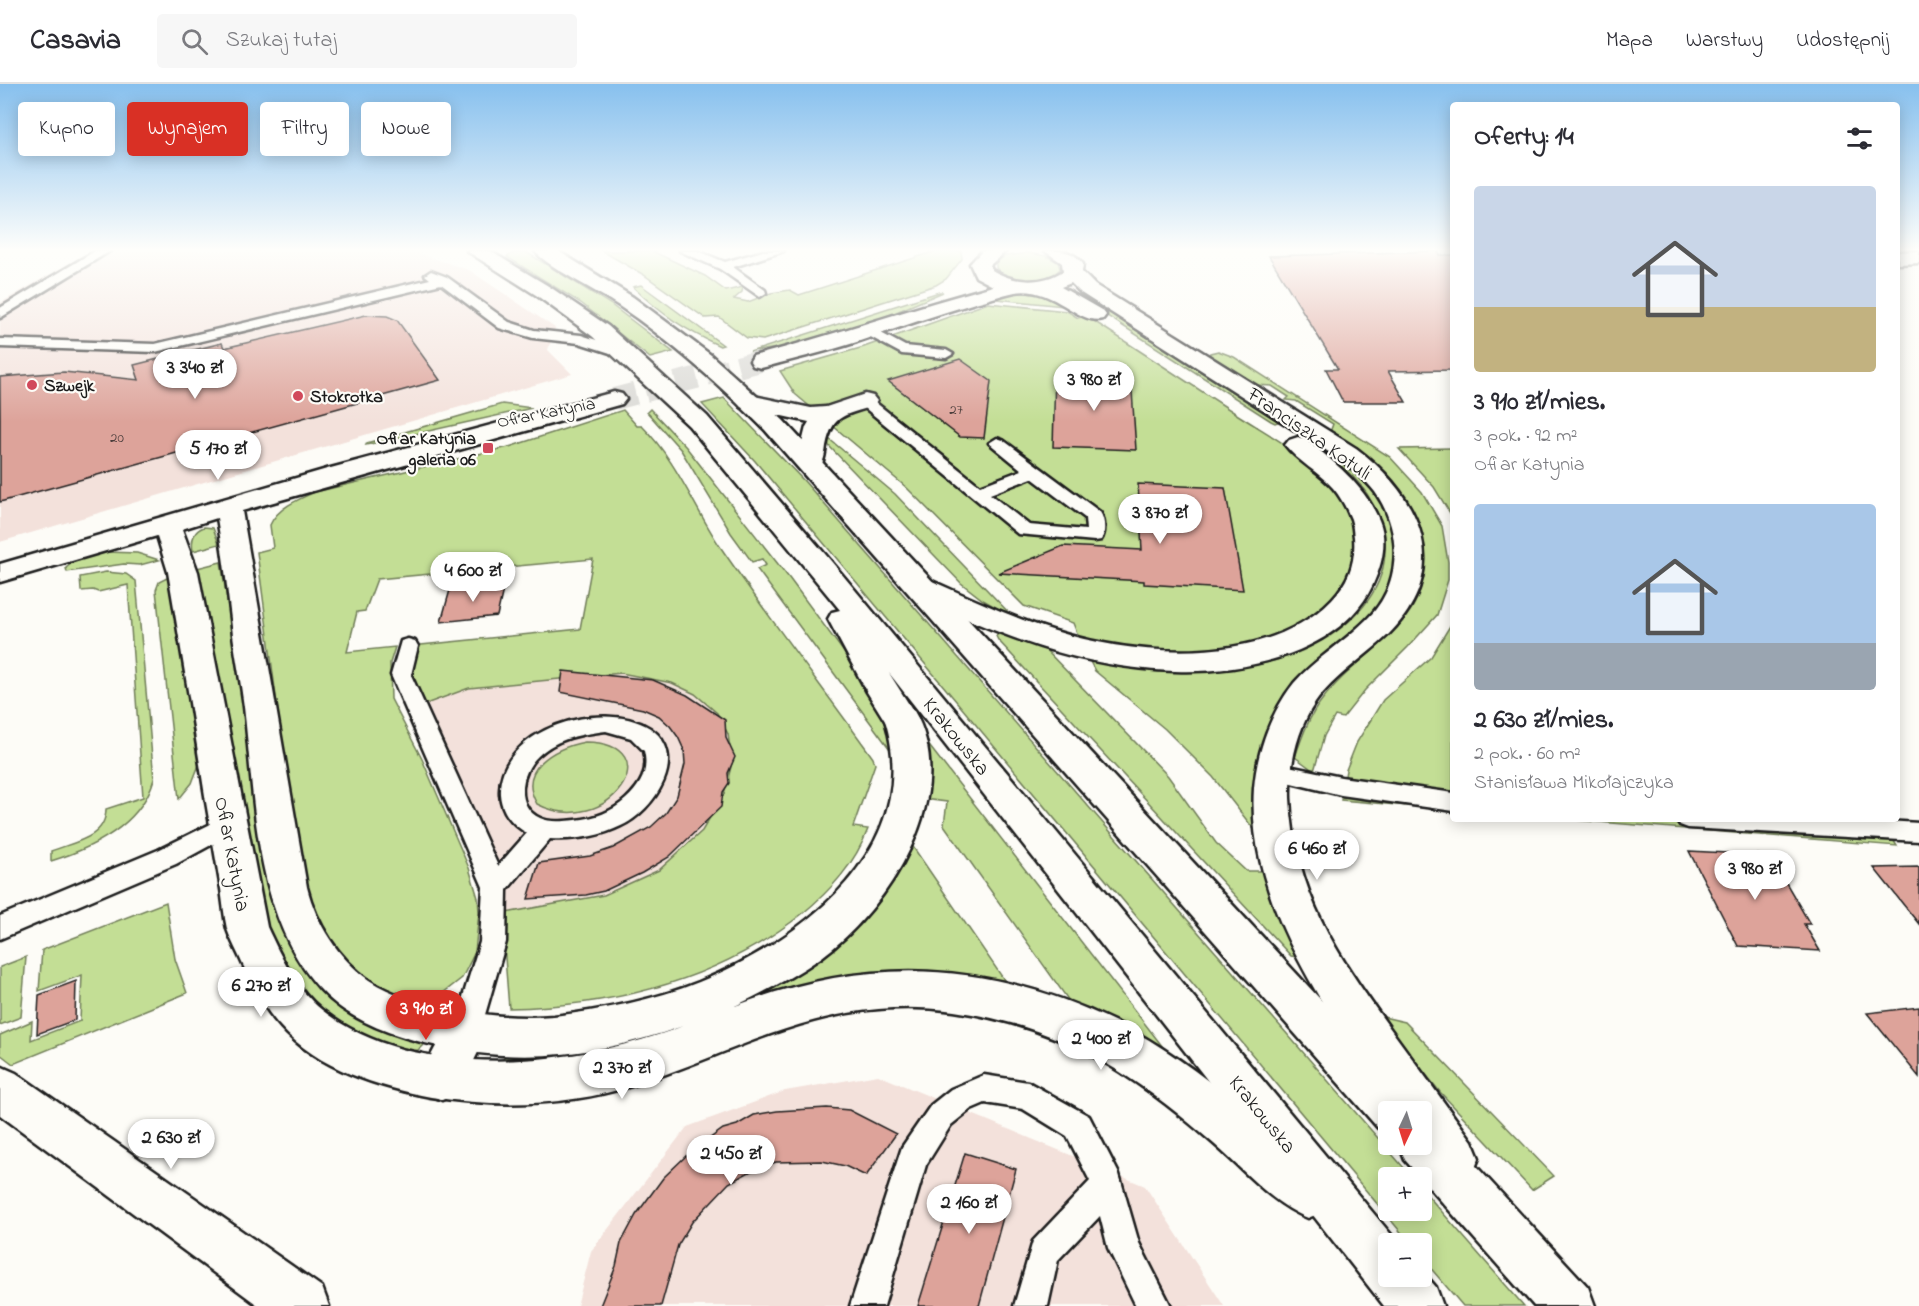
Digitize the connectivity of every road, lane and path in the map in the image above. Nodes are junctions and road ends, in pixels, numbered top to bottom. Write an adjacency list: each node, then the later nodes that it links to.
1 (324, 308): 11 (lane)
2 (481, 308): 12 (lane)
3 (568, 308): 12 (street, Krakowska)
4 (635, 308): 16 (street)
5 (928, 308): 9 (street)
6 (938, 308): 9 (street)
7 (1086, 308): 18 (street, Franciszka Kotuli)
8 (1116, 308): 18 (street, Franciszka Kotuli)
9 (919, 313): 10 (street)
10 (870, 331): 13 (lane); 14 (street)
11 (0, 344)
12 (626, 354): 26 (street, Krakowska)
13 (946, 354)
14 (761, 361)
15 (865, 401): 17 (street); 22 (lane)
16 (749, 402): 17 (street); 20 (street)
17 (829, 414): 20 (street)
18 (1292, 429): 28 (street); 30 (street, Franciszka Kotuli)
19 (997, 443): 21 (lane)
20 (810, 463): 28 (street)
21 (1034, 471): 22 (lane); 22 (lane)
22 (978, 493)
23 (212, 502): 23 (street, Ofiar Katynia); 24 (street, Ofiar Katynia); 25 (street, Ofiar Katynia); 38 (street)
24 (167, 524): 27 (street, Ofiar Katynia); 33 (street, Ofiar Katynia)
25 (0, 560)
26 (821, 567): 38 (street); 45 (street, Krakowska)
27 (0, 573)
28 (922, 588): 41 (street)
29 (408, 646): 36 (lane)
30 (1274, 771): 31 (lane); 44 (street, Franciszka Kotuli)
31 (1450, 801)
32 (1742, 822): 35 (lane)
33 (227, 825): 37 (lane); 39 (street, Ofiar Katynia)
34 (544, 830): 34 (lane); 36 (lane)
35 (1919, 832)
36 (495, 887): 38 (lane)
37 (0, 928)
38 (466, 1032): 39 (street)
39 (442, 1078): 46 (street, Ofiar Katynia)
40 (0, 1088): 48 (street)
41 (1384, 1101)
42 (1432, 1154): 44 (street)
43 (1108, 1185): 49 (lane); 50 (lane); 51 (lane)
44 (1513, 1244): 53 (street)
45 (1378, 1258)
46 (1378, 1260)
47 (1402, 1287): 52 (street, Krakowska)
48 (303, 1306)
49 (867, 1306)
50 (1031, 1306)
51 (1154, 1306)
52 (1417, 1306)
53 (1569, 1306)

